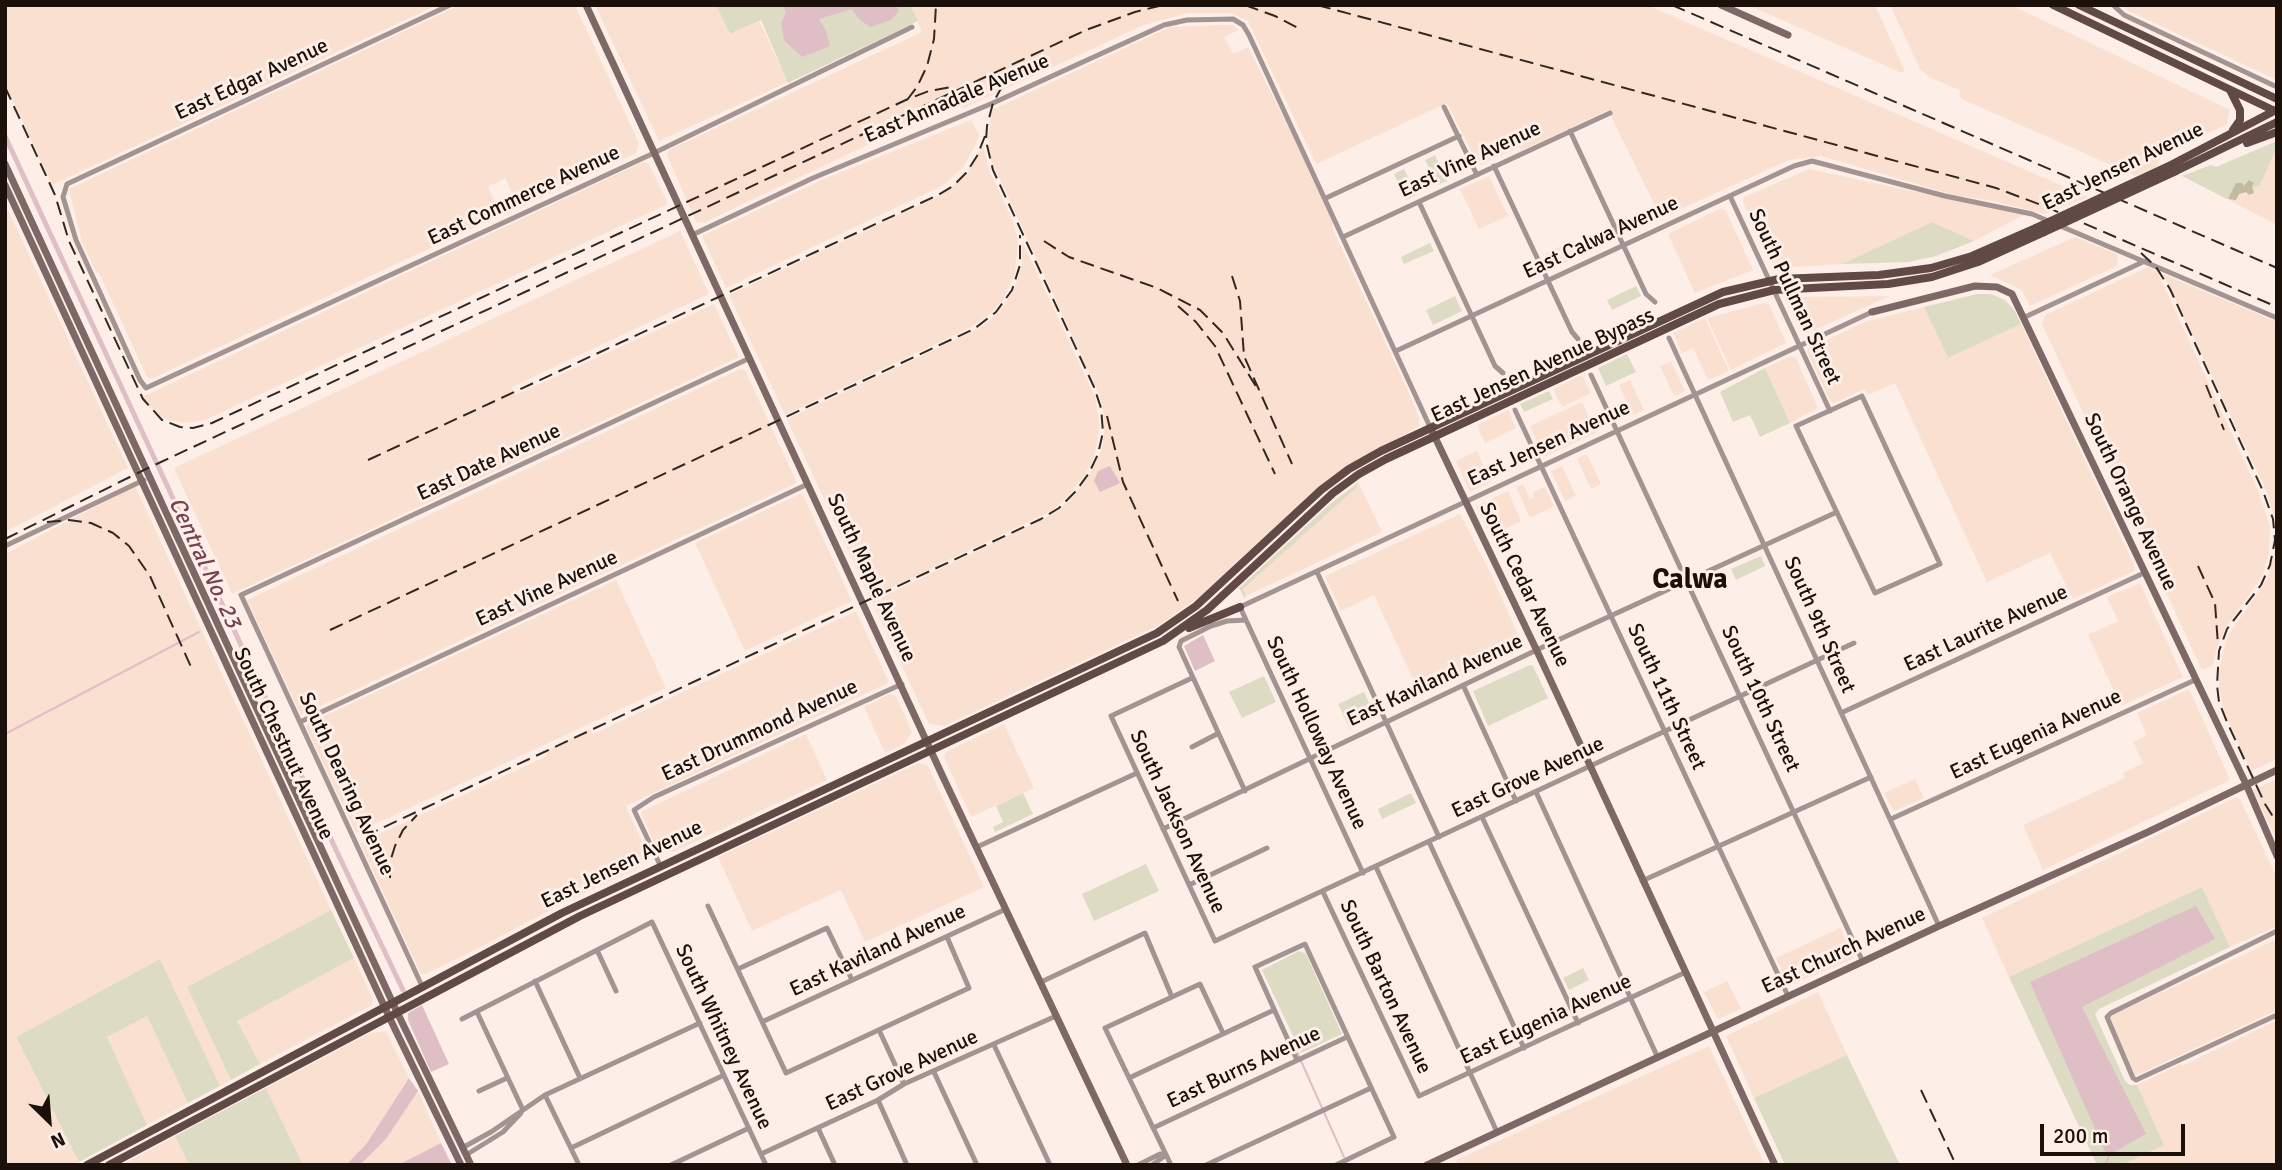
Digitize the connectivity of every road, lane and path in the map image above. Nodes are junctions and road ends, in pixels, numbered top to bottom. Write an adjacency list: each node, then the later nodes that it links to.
1 (450, 5): 53 (street, East Edgar Avenue)
2 (586, 5): 21 (main road, South Maple Avenue)
3 (1721, 5): 9 (main road)
4 (2053, 5): 11 (main road)
5 (2079, 5): 12 (main road)
6 (2114, 7): 10 (street)
7 (1240, 22): 29 (street, South Cedar Avenue); 33 (street, East Annadale Avenue)
8 (912, 27): 21 (street, East Commerce Avenue)
9 (1788, 35)
10 (2277, 87)
11 (2229, 90): 14 (main road); 19 (main road)
12 (2277, 97)
13 (1444, 107): 20 (street)
14 (2276, 111): 19 (main road, East Jensen Avenue)
15 (1609, 113): 17 (street, East Vine Avenue)
16 (2277, 122): 22 (main road, East Jensen Avenue)
17 (1570, 131): 24 (street, East Vine Avenue); 35 (street)
18 (2277, 132): 22 (main road)
19 (2230, 134): 25 (main road, East Jensen Avenue)
20 (1459, 136): 26 (street); 29 (street)
21 (654, 153): 33 (main road, South Maple Avenue); 53 (street, East Commerce Avenue)
22 (2198, 161): 25 (main road, East Jensen Avenue)
23 (5, 164): 31 (main road)
24 (1494, 166): 26 (street, East Vine Avenue); 38 (street)
25 (2172, 169): 36 (main road, East Jensen Avenue, bridge)
26 (1477, 175): 30 (street, East Vine Avenue)
27 (5, 185): 32 (main road, South Chestnut Avenue)
28 (1730, 196): 35 (street, East Calwa Avenue); 37 (street, East Calwa Avenue); 39 (street, South Pullman Street)
29 (1326, 198): 34 (street, South Cedar Avenue)
30 (1419, 202): 34 (street, East Vine Avenue); 43 (street)
31 (24, 204): 32 (main road); 61 (main road)
32 (16, 208): 61 (main road, South Chestnut Avenue)
33 (692, 235): 50 (main road, South Maple Avenue)
34 (1343, 237): 49 (street, South Cedar Avenue)
35 (1624, 245): 38 (street, East Calwa Avenue); 41 (street)
36 (1984, 256): 39 (main road, East Jensen Avenue Bypass); 40 (main road, East Jensen Avenue Bypass)
37 (2144, 261): 44 (street); 45 (street)
38 (1548, 281): 43 (street, East Calwa Avenue); 47 (street)
39 (1769, 281): 40 (street, South Pullman Street); 57 (main road, East Jensen Avenue Bypass)
40 (1774, 290): 48 (street, South Pullman Street); 59 (main road, East Jensen Avenue Bypass)
41 (1656, 302)
42 (1872, 312): 44 (main road, South Orange Avenue); 48 (street, East Jensen Avenue)
43 (1472, 316): 49 (street, East Calwa Avenue); 51 (street)
44 (2025, 317): 68 (main road, South Orange Avenue)
45 (2277, 318)
46 (1668, 338): 54 (street, South 9th Street)
47 (1578, 339)
48 (1800, 346): 54 (street, East Jensen Avenue); 56 (street, South Pullman Street)
49 (1396, 351): 57 (street, South Cedar Avenue)
50 (750, 358): 62 (main road, South Maple Avenue); 70 (street, East Date Avenue)
51 (1503, 373)
52 (1591, 374): 58 (street, South 10th Street)
53 (146, 388)
54 (1695, 395): 58 (street, East Jensen Avenue); 65 (street, South 9th Street)
55 (1515, 410): 60 (street, South 11th Street)
56 (1830, 411): 64 (street); 64 (street)
57 (1430, 428): 59 (main road, South Cedar Avenue); 73 (main road, East Jensen Avenue Bypass)
58 (1619, 431): 60 (street, East Jensen Avenue); 69 (street, South 10th Street)
59 (1434, 436): 63 (main road, South Cedar Avenue); 75 (main road, East Jensen Avenue Bypass)
60 (1543, 467): 63 (street, East Jensen Avenue); 72 (street, South 11th Street)
61 (146, 480): 66 (street); 119 (main road, South Chestnut Avenue); 125 (main road)
62 (808, 484): 81 (main road, South Maple Avenue); 86 (street, East Vine Avenue)
63 (1465, 503): 67 (street, East Jensen Avenue); 77 (main road, South Cedar Avenue)
64 (1837, 512): 65 (street, East Kaviland Avenue)
65 (1765, 545): 69 (street, East Kaviland Avenue); 78 (street, South 9th Street)
66 (5, 546)
67 (1317, 572): 71 (street, East Jensen Avenue); 85 (street)
68 (2144, 573): 80 (main road, South Orange Avenue); 84 (street, East Laurite Avenue)
69 (1688, 581): 72 (street, East Kaviland Avenue); 83 (street, South 10th Street)
70 (241, 595): 86 (street, South Dearing Avenue)
71 (1240, 607): 74 (street, South Holloway Avenue); 75 (main road)
72 (1612, 616): 77 (street, East Kaviland Avenue); 87 (street, South 11th Street)
73 (1182, 617): 89 (main road, East Jensen Avenue)
74 (1246, 620): 79 (street); 92 (street, South Holloway Avenue)
75 (1174, 635): 91 (main road, East Jensen Avenue)
76 (1854, 643): 78 (street, East Grove Avenue)
77 (1537, 651): 82 (street, East Kaviland Avenue); 93 (main road, South Cedar Avenue)
78 (1818, 660): 83 (street, East Grove Avenue); 84 (street, South 9th Street)
79 (1192, 678): 88 (street); 95 (street, South Jackson Avenue)
80 (2195, 680): 97 (main road, South Orange Avenue); 103 (street, East Eugenia Avenue)
81 (901, 684): 89 (main road, South Maple Avenue); 111 (street, East Drummond Avenue)
82 (1463, 685): 85 (street, East Kaviland Avenue); 100 (street)
83 (1740, 695): 87 (street, East Grove Avenue); 101 (street, South 10th Street)
84 (1841, 713): 96 (street, South 9th Street)
85 (1386, 721): 92 (street, East Kaviland Avenue); 105 (street)
86 (300, 722): 132 (street, South Dearing Avenue)
87 (1663, 731): 93 (street, East Grove Avenue); 108 (street, South 11th Street)
88 (1217, 734): 90 (street); 98 (street)
89 (928, 741): 91 (main road, South Maple Avenue); 111 (main road, East Jensen Avenue)
90 (1192, 747)
91 (932, 751): 107 (main road, South Maple Avenue); 140 (main road, East Jensen Avenue)
92 (1310, 757): 98 (street, East Kaviland Avenue); 113 (street, South Holloway Avenue)
93 (1591, 766): 99 (street, East Grove Avenue); 114 (main road, South Cedar Avenue)
94 (2277, 769): 97 (main road, East Church Avenue)
95 (1137, 774): 104 (street, South Jackson Avenue); 107 (street)
96 (1871, 777): 101 (street); 103 (street, South 9th Street)
97 (2246, 785): 110 (main road, South Orange Avenue); 120 (main road, East Church Avenue)
98 (1245, 791): 104 (street, East Kaviland Avenue)
99 (1535, 792): 100 (street, East Grove Avenue); 136 (street)
100 (1516, 801): 102 (street, East Grove Avenue)
101 (1795, 813): 108 (street); 126 (street, South 10th Street)
102 (1482, 817): 105 (street, East Grove Avenue); 146 (street)
103 (1891, 819): 120 (street, South 9th Street)
104 (1163, 829): 115 (street, South Jackson Avenue)
105 (1440, 836): 106 (street, East Grove Avenue)
106 (1429, 842): 112 (street, East Grove Avenue); 152 (street)
107 (977, 847): 118 (main road, South Maple Avenue)
108 (1718, 847): 114 (street); 134 (street, South 11th Street)
109 (1267, 848): 115 (street)
110 (2277, 856)
111 (660, 865): 132 (main road, East Jensen Avenue)
112 (1376, 867): 113 (street, East Grove Avenue); 156 (street)
113 (1363, 873): 116 (street, East Grove Avenue)
114 (1642, 881): 128 (main road, South Cedar Avenue)
115 (1189, 885): 123 (street, South Jackson Avenue)
116 (1323, 892): 123 (street, East Grove Avenue); 165 (street, South Barton Avenue)
117 (708, 906): 127 (street)
118 (1006, 909): 122 (street, East Kaviland Avenue); 131 (main road, South Maple Avenue)
119 (342, 915): 125 (main road); 137 (main road, South Chestnut Avenue)
120 (1939, 926): 126 (main road, East Church Avenue)
121 (2277, 931): 141 (street)
122 (947, 937): 130 (street, East Kaviland Avenue); 147 (street)
123 (1215, 942)
124 (597, 950): 129 (street); 133 (street); 145 (street, South Whitney Avenue)
125 (369, 953): 137 (main road)
126 (1863, 962): 134 (main road, East Church Avenue)
127 (738, 969): 130 (street); 144 (street)
128 (1686, 972): 136 (street, East Eugenia Avenue); 149 (main road, South Cedar Avenue)
129 (535, 981): 139 (street); 159 (street)
130 (852, 981): 144 (street, East Kaviland Avenue)
131 (1041, 982): 135 (street); 142 (main road, South Maple Avenue)
132 (422, 986): 137 (main road, East Jensen Avenue)
133 (616, 991)
134 (1788, 996): 149 (main road, East Church Avenue)
135 (1172, 997): 148 (street); 160 (street)
136 (1632, 998): 146 (street, East Eugenia Avenue); 153 (street)
137 (388, 1004): 140 (main road, South Chestnut Avenue); 178 (main road, East Jensen Avenue)
138 (1274, 1010): 148 (street); 150 (street); 154 (street)
139 (477, 1012): 143 (street); 158 (street)
140 (393, 1014): 173 (main road, South Chestnut Avenue); 179 (main road, East Jensen Avenue); 180 (main road, South Chestnut Avenue)
141 (2277, 1015)
142 (1056, 1016): 151 (street, East Grove Avenue); 189 (main road, South Maple Avenue)
143 (462, 1019)
144 (764, 1021): 147 (street)
145 (700, 1023): 157 (street, South Whitney Avenue); 159 (street)
146 (1578, 1023): 152 (street, East Eugenia Avenue)
147 (879, 1030): 161 (street)
148 (1223, 1033): 160 (street)
149 (1713, 1033): 153 (main road, East Church Avenue); 196 (main road, South Cedar Avenue)
150 (1347, 1037): 154 (street, East Burns Avenue); 162 (street)
151 (994, 1045): 155 (street, East Grove Avenue); 188 (street)
152 (1524, 1048): 156 (street, East Eugenia Avenue)
153 (1658, 1058): 171 (main road, East Church Avenue)
154 (1297, 1060): 170 (street, East Burns Avenue)
155 (934, 1072): 161 (street, East Grove Avenue); 187 (street)
156 (1471, 1073): 165 (street, East Eugenia Avenue); 171 (street)
157 (724, 1075): 168 (street, South Whitney Avenue); 172 (street)
158 (507, 1078): 163 (street); 167 (street)
159 (580, 1078): 164 (street)
160 (1129, 1078): 170 (street)
161 (904, 1084): 166 (street, East Grove Avenue)
162 (1371, 1088): 177 (street); 193 (street)
163 (479, 1091)
164 (545, 1095): 167 (street); 172 (street)
165 (1419, 1096)
166 (878, 1100): 169 (street, East Grove Avenue); 186 (street)
167 (523, 1110): 173 (street)
168 (749, 1128): 174 (street, South Whitney Avenue); 183 (street)
169 (818, 1128): 174 (street, East Grove Avenue); 185 (street)
170 (1153, 1128): 175 (street)
171 (1497, 1132): 176 (main road, East Church Avenue)
172 (571, 1147): 182 (street)
173 (464, 1151): 181 (main road, South Chestnut Avenue)
174 (761, 1154): 184 (street, South Whitney Avenue)
175 (1166, 1155): 190 (street); 191 (street); 192 (street)
176 (1446, 1161): 195 (main road, East Church Avenue)
177 (1344, 1163): 194 (street)
178 (87, 1165)
179 (109, 1165)
180 (461, 1165)
181 (471, 1165)
182 (579, 1165)
183 (671, 1165)
184 (766, 1165)
185 (835, 1165)
186 (907, 1165)
187 (977, 1165)
188 (1050, 1165)
189 (1127, 1165)
190 (1138, 1165)
191 (1152, 1165)
192 (1171, 1165)
193 (1206, 1165)
194 (1336, 1165)
195 (1427, 1165)
196 (1775, 1165)

